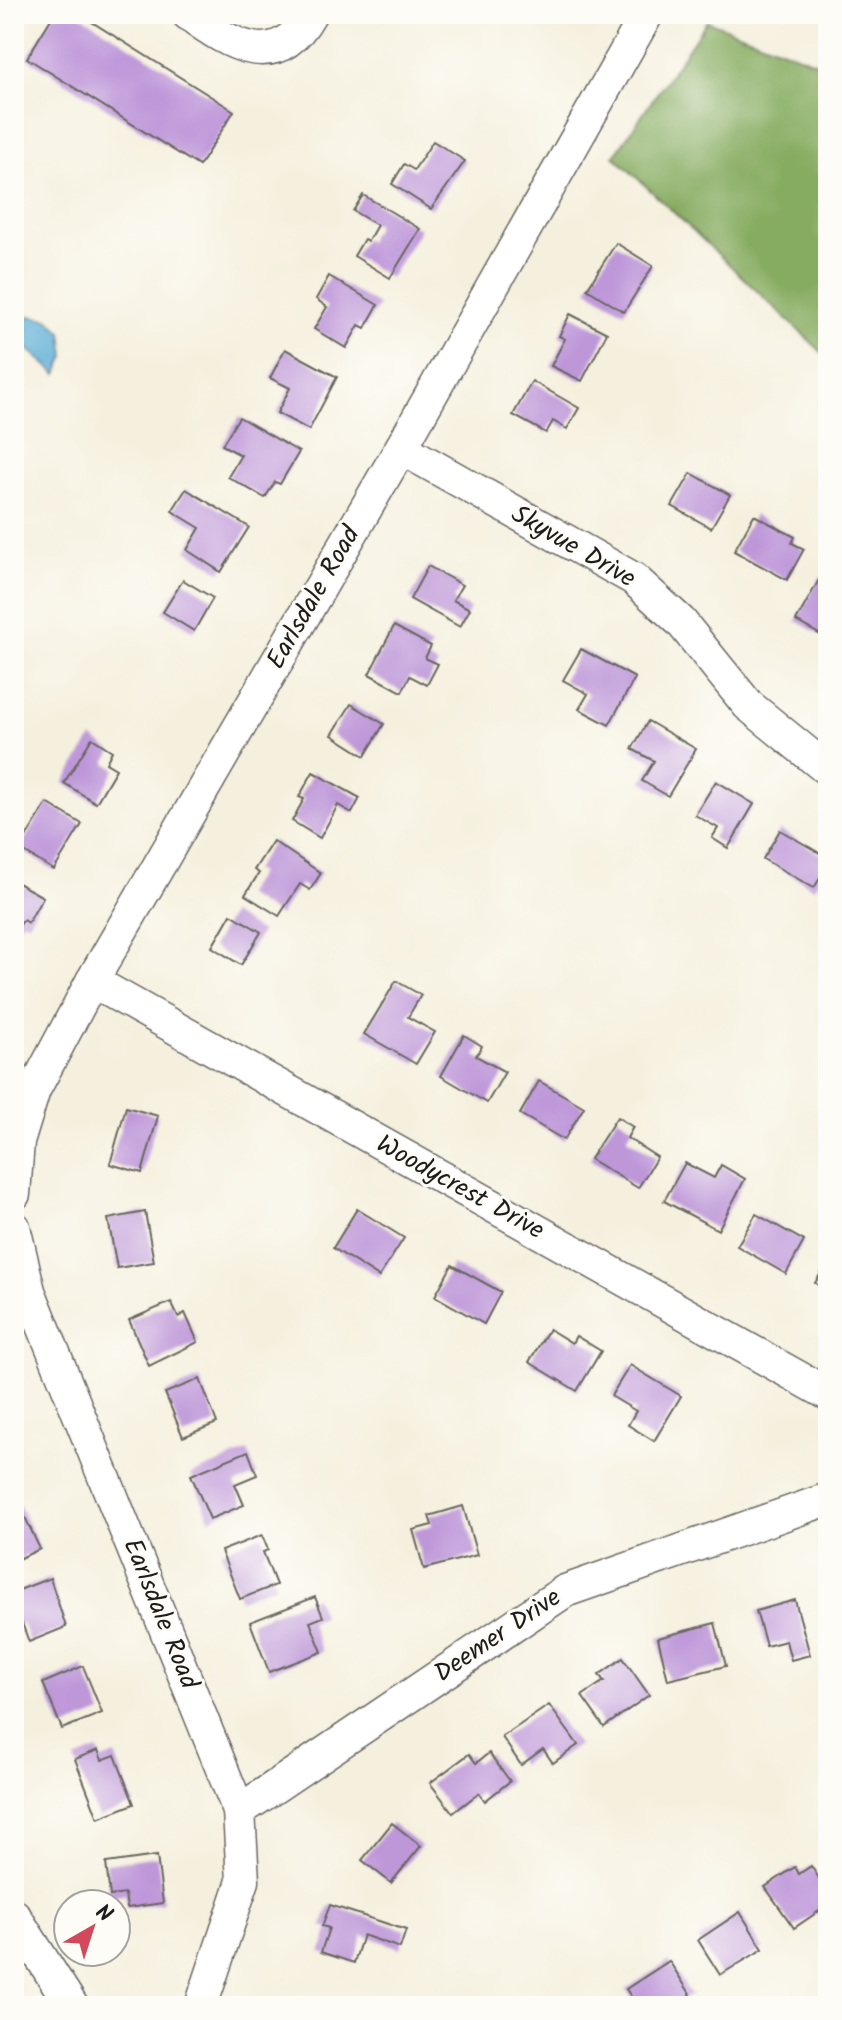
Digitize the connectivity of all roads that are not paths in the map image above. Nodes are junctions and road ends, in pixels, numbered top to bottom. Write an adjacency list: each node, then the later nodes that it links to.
1 (188, 14): 2 (street)
2 (310, 14)
3 (647, 14): 4 (street, Earlsdale Road)
4 (401, 448): 5 (street, Skyvue Drive); 6 (street, Earlsdale Road)
5 (828, 770)
6 (92, 981): 7 (street, Earlsdale Road); 9 (street, Woodycrest Drive)
7 (14, 1194)
8 (14, 1227): 11 (street, Earlsdale Road)
9 (828, 1394)
10 (828, 1499): 11 (street, Deemer Drive)
11 (239, 1811): 14 (street, Earlsdale Road)
12 (14, 1915): 13 (street)
13 (72, 2006)
14 (201, 2006)

